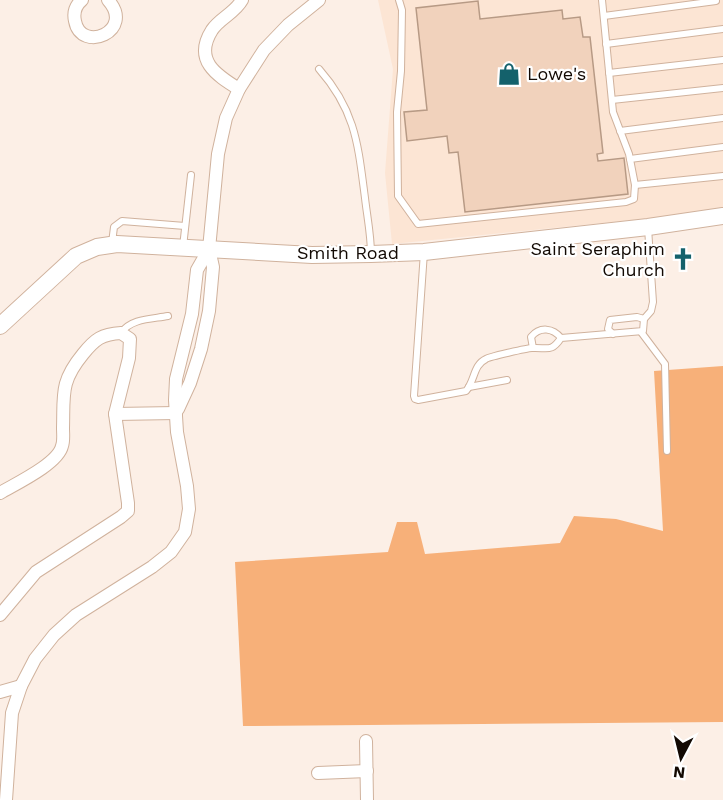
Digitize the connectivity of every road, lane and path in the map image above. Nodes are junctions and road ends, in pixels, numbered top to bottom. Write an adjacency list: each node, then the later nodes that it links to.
1 (82, 0): 2 (street)
2 (108, 0)
3 (242, 0): 15 (street)
4 (319, 0): 15 (street)
5 (399, 0): 23 (lane)
6 (602, 0): 8 (lane)
7 (717, 0): 8 (lane)
8 (604, 16): 10 (lane)
9 (723, 29): 10 (lane)
10 (606, 44): 13 (lane)
11 (723, 60): 13 (lane)
12 (319, 69): 31 (lane)
13 (609, 73): 16 (lane)
14 (723, 88): 16 (lane)
15 (238, 89): 29 (street)
16 (612, 100): 18 (lane)
17 (723, 118): 18 (lane)
18 (620, 131): 20 (lane)
19 (723, 147): 20 (lane)
20 (630, 159): 23 (lane)
21 (191, 176): 25 (lane)
22 (723, 176): 23 (lane)
23 (635, 185)
24 (723, 216): 26 (street, Smith Road)
25 (185, 226): 27 (lane); 28 (lane)
26 (648, 227): 30 (street, Smith Road); 33 (lane)
27 (112, 245): 28 (street, Smith Road); 34 (street, Smith Road)
28 (183, 247): 29 (street, Smith Road)
29 (209, 249): 31 (street, Smith Road); 42 (street)
30 (424, 252): 31 (street, Smith Road); 41 (lane)
31 (371, 254)
32 (168, 316): 36 (lane)
33 (644, 319): 35 (lane); 37 (lane)
34 (0, 326)
35 (641, 332): 37 (lane); 44 (lane)
36 (121, 333): 43 (street); 45 (street)
37 (614, 334): 38 (lane)
38 (561, 338): 39 (lane); 39 (lane)
39 (533, 348): 41 (lane)
40 (507, 380): 41 (lane)
41 (469, 387)
42 (176, 413): 43 (street); 47 (street)
43 (115, 414): 46 (street)
44 (667, 451)
45 (0, 493)
46 (0, 615)
47 (21, 686): 48 (street); 52 (street)
48 (0, 692)
49 (366, 741): 50 (street)
50 (367, 771): 51 (street); 53 (street)
51 (318, 773)
52 (6, 800)
53 (367, 800)

